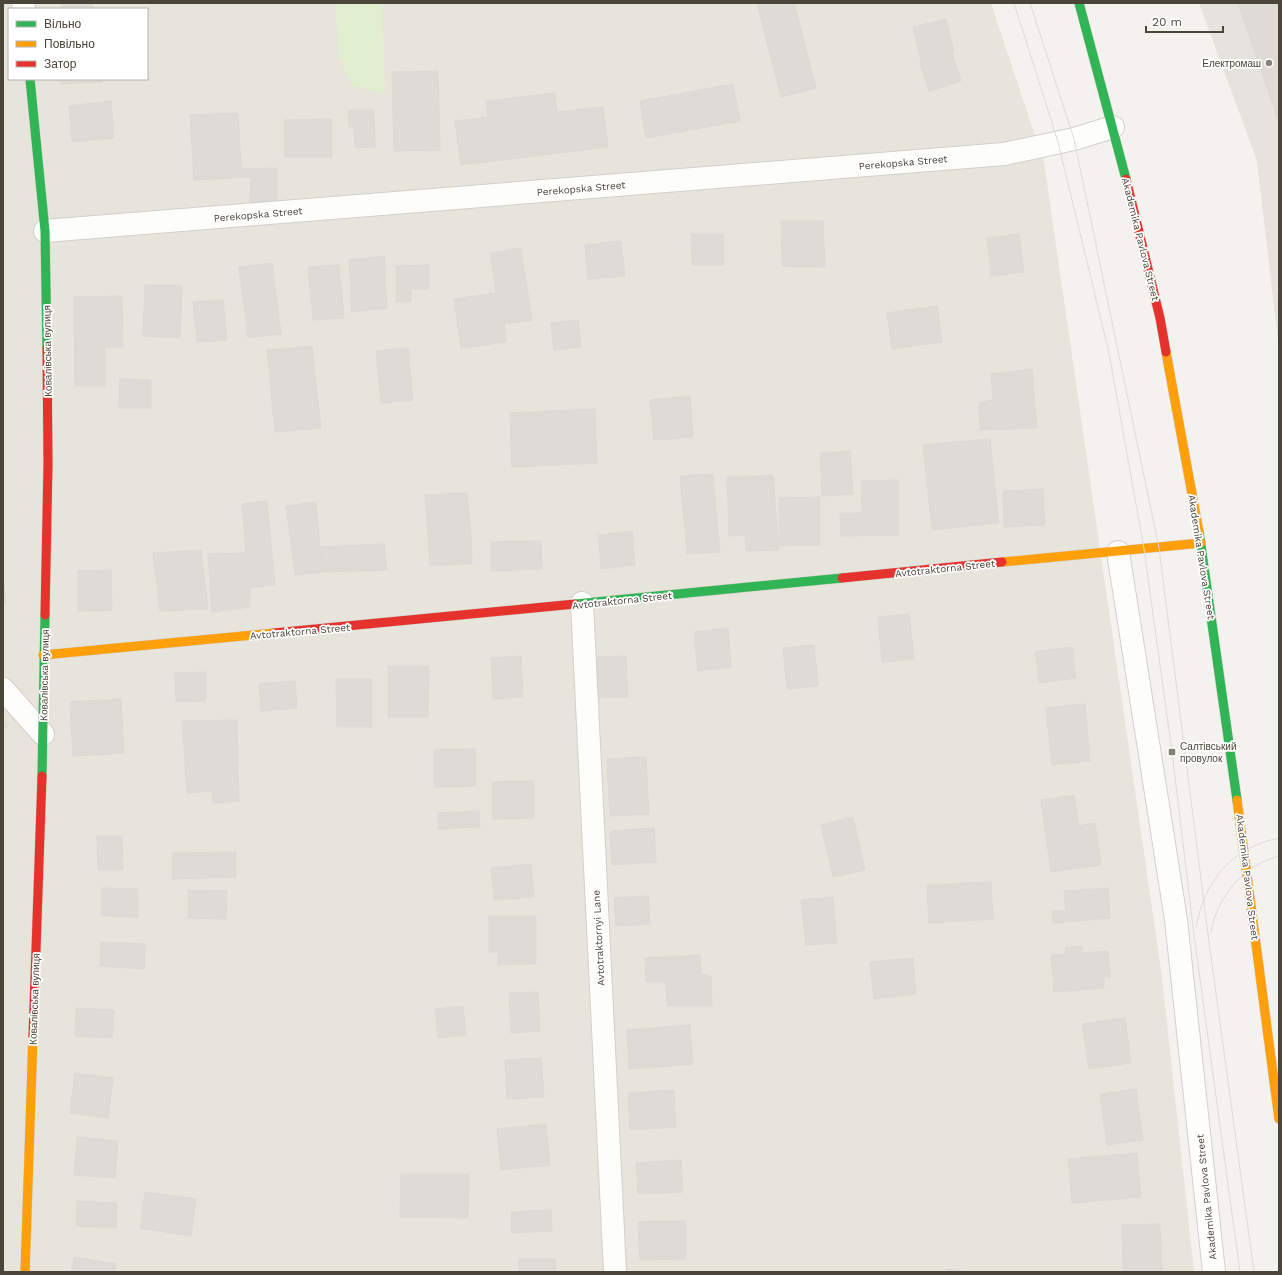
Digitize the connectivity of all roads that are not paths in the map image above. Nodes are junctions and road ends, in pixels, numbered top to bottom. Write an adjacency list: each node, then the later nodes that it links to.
1 (1079, 3): 3 (street, Akademika Pavlova Street)
2 (30, 80): 4 (street, Ковалівська вулиця)
3 (1113, 127): 4 (street, Perekopska Street); 5 (street, Akademika Pavlova Street)
4 (45, 231): 8 (street, Ковалівська вулиця)
5 (1201, 543): 6 (street, Avtotraktorna Street); 11 (street, Akademika Pavlova Street)
6 (1118, 552): 7 (street, Avtotraktorna Street); 14 (street, Akademika Pavlova Street)
7 (582, 603): 8 (street, Avtotraktorna Street); 13 (street, Avtotraktornyi Lane)
8 (43, 655): 10 (street, Ковалівська вулиця)
9 (3, 689): 10 (street)
10 (43, 734): 12 (street, Ковалівська вулиця)
11 (1279, 1119)
12 (25, 1272)
13 (615, 1272)
14 (1214, 1272)

